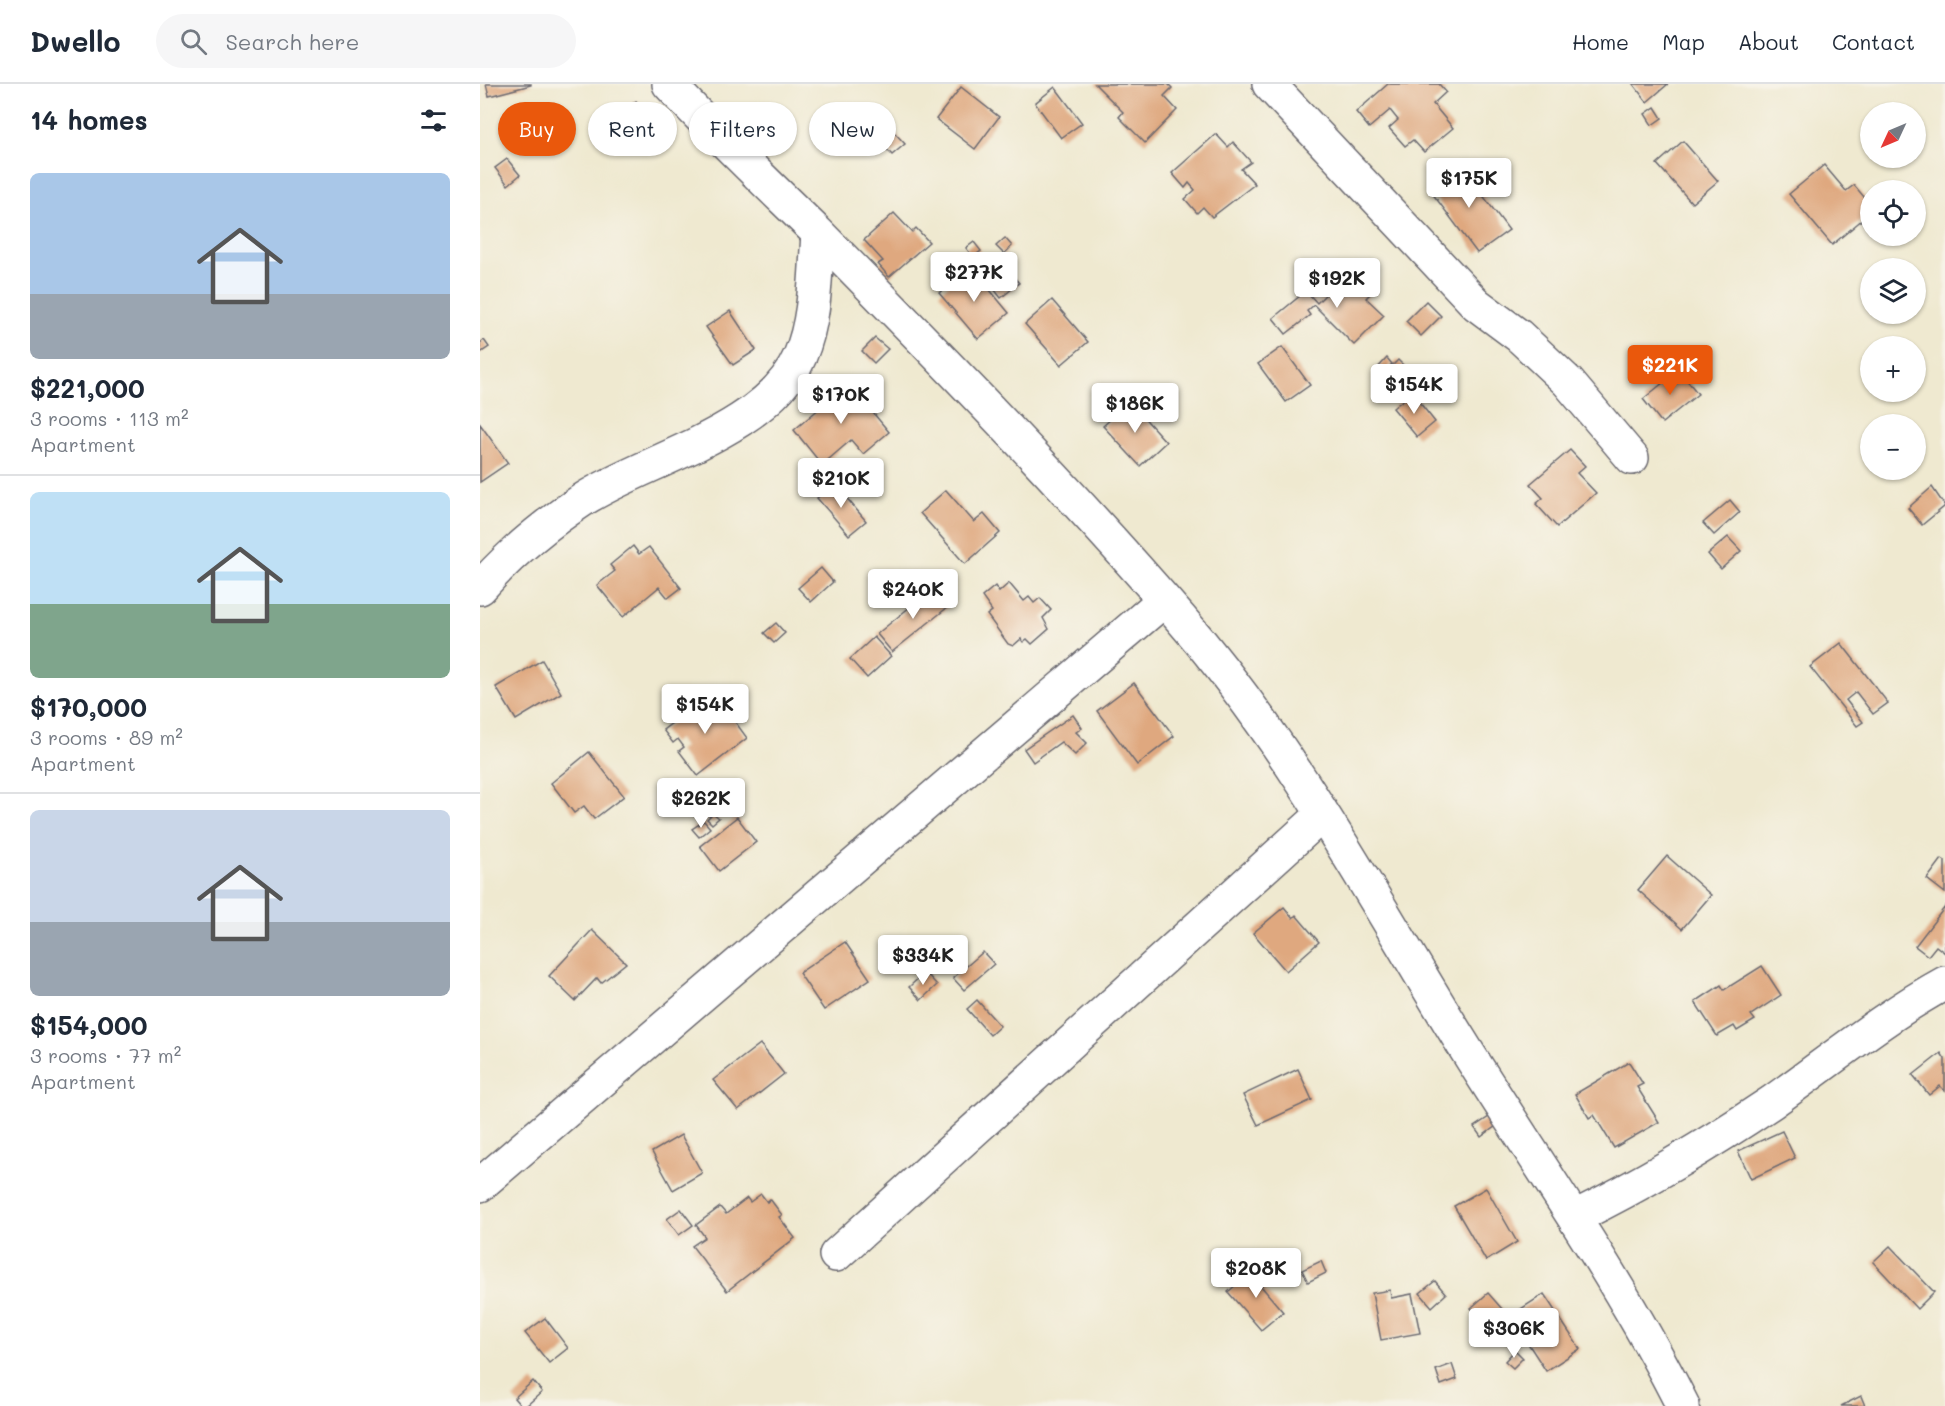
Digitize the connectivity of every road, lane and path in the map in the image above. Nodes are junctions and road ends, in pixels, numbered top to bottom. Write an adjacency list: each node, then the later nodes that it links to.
1 (669, 84): 3 (street)
2 (1269, 84): 4 (street)
3 (818, 234): 5 (street); 6 (street)
4 (1632, 458)
5 (480, 588)
6 (1164, 600): 7 (street); 9 (street)
7 (1322, 815): 10 (street); 11 (street)
8 (1945, 983): 10 (street)
9 (480, 1185)
10 (1575, 1217): 12 (street)
11 (836, 1255)
12 (1683, 1406)

